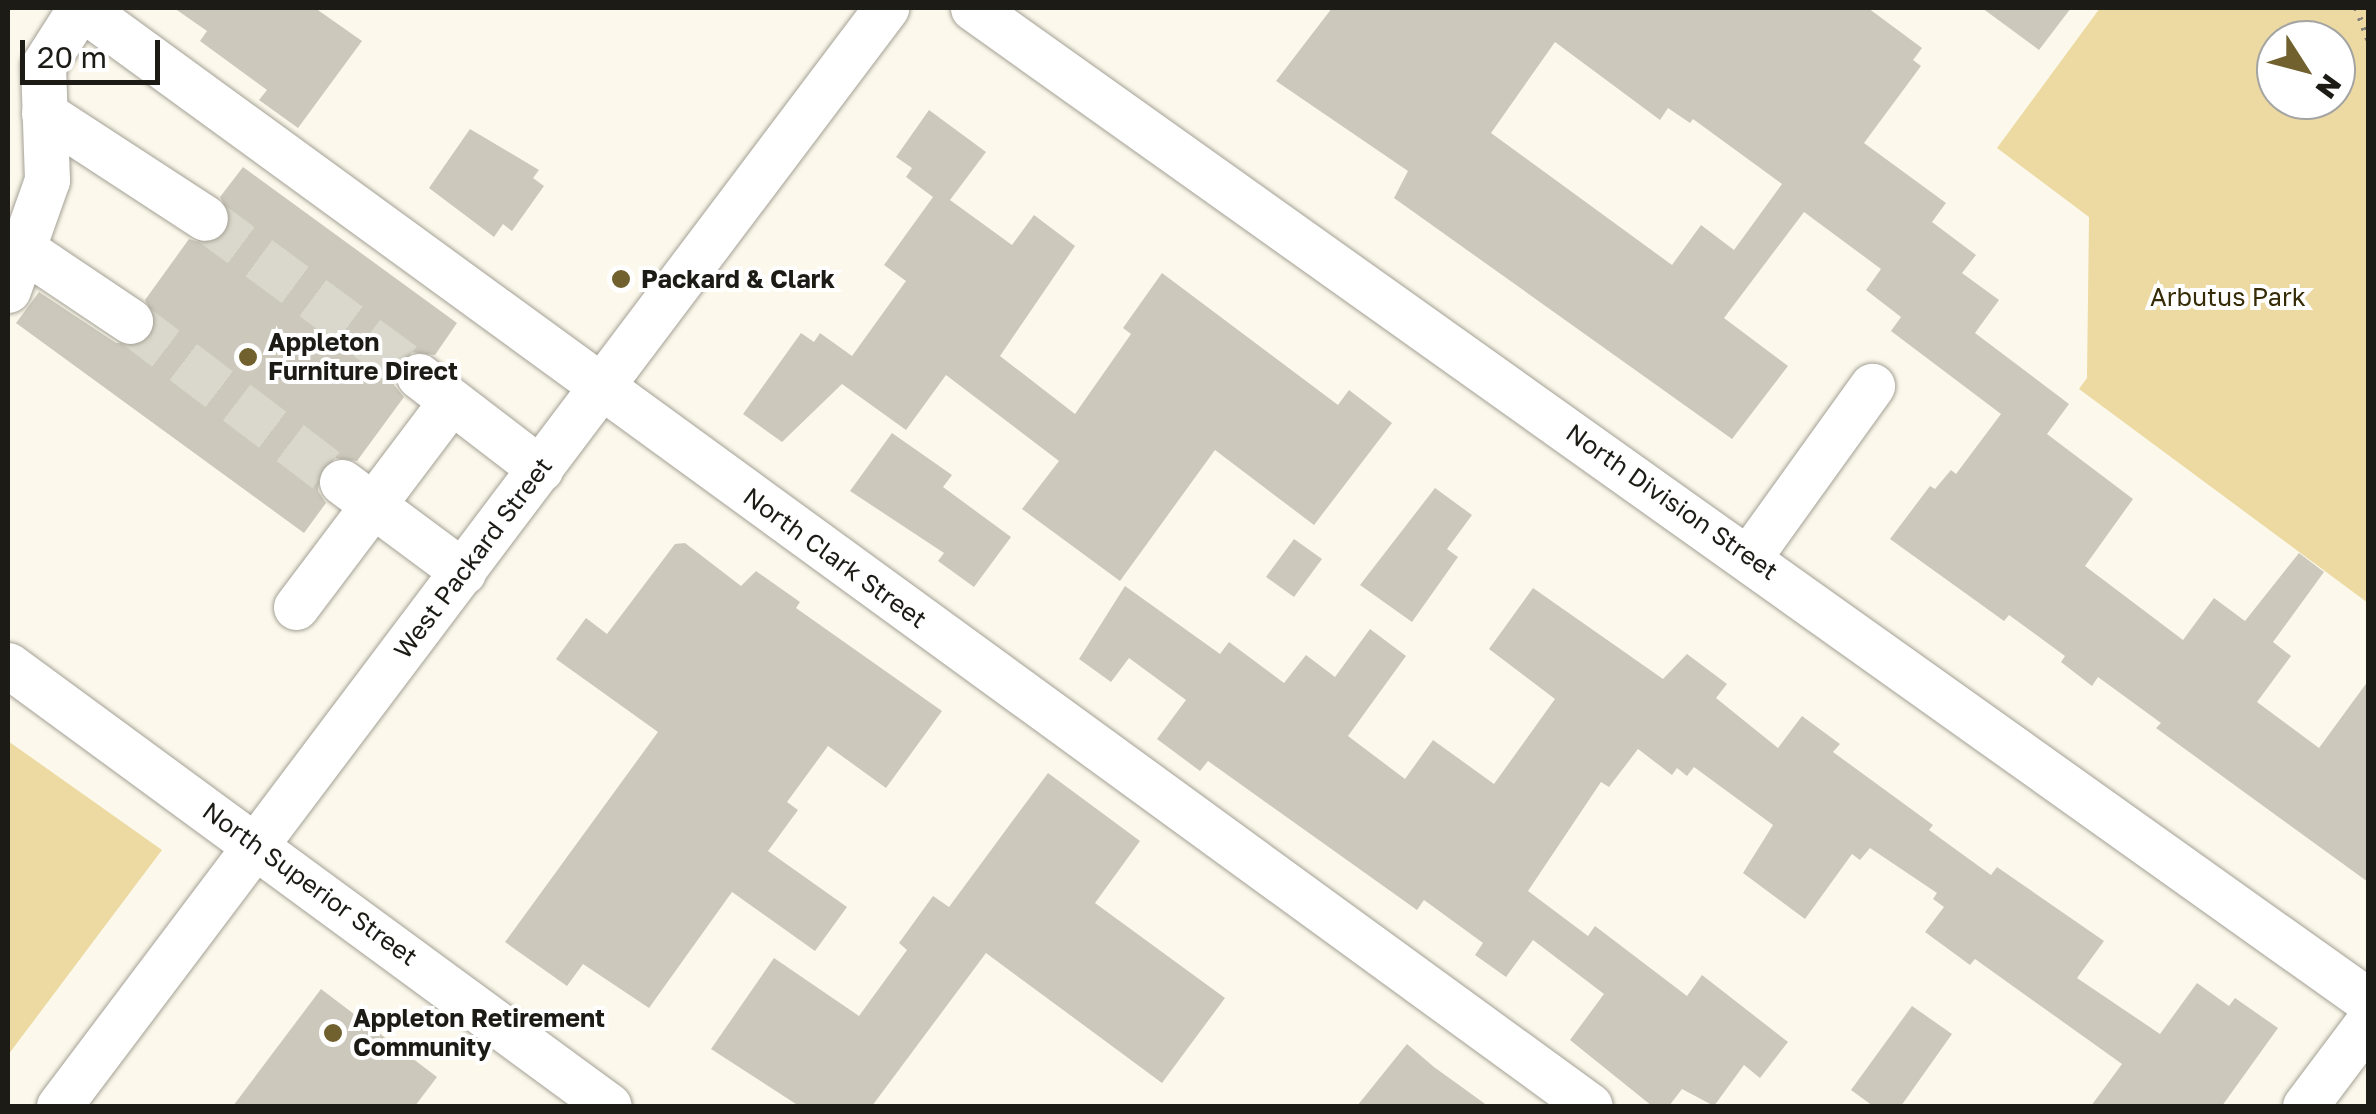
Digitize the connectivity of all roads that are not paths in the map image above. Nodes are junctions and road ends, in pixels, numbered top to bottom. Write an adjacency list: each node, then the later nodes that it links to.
1 (886, 8): 10 (street, West Packard Street)
2 (973, 8): 13 (street, North Division Street)
3 (88, 9): 4 (street); 10 (street, North Clark Street)
4 (44, 113): 5 (street); 6 (street)
5 (204, 218)
6 (23, 249): 7 (street); 8 (street)
7 (8, 290)
8 (130, 321)
9 (1872, 386): 13 (street)
10 (601, 388): 11 (street, West Packard Street); 22 (street, North Clark Street)
11 (540, 469): 12 (street); 14 (street, West Packard Street)
12 (358, 494): 14 (street); 15 (street)
13 (1750, 557): 18 (street, North Division Street)
14 (462, 572): 17 (street, West Packard Street)
15 (296, 607)
16 (8, 665): 17 (street, North Superior Street)
17 (258, 844): 20 (street, West Packard Street); 21 (street, North Superior Street)
18 (2368, 1002)
19 (2368, 1022): 23 (street)
20 (59, 1106)
21 (609, 1106)
22 (1590, 1106)
23 (2306, 1106)

